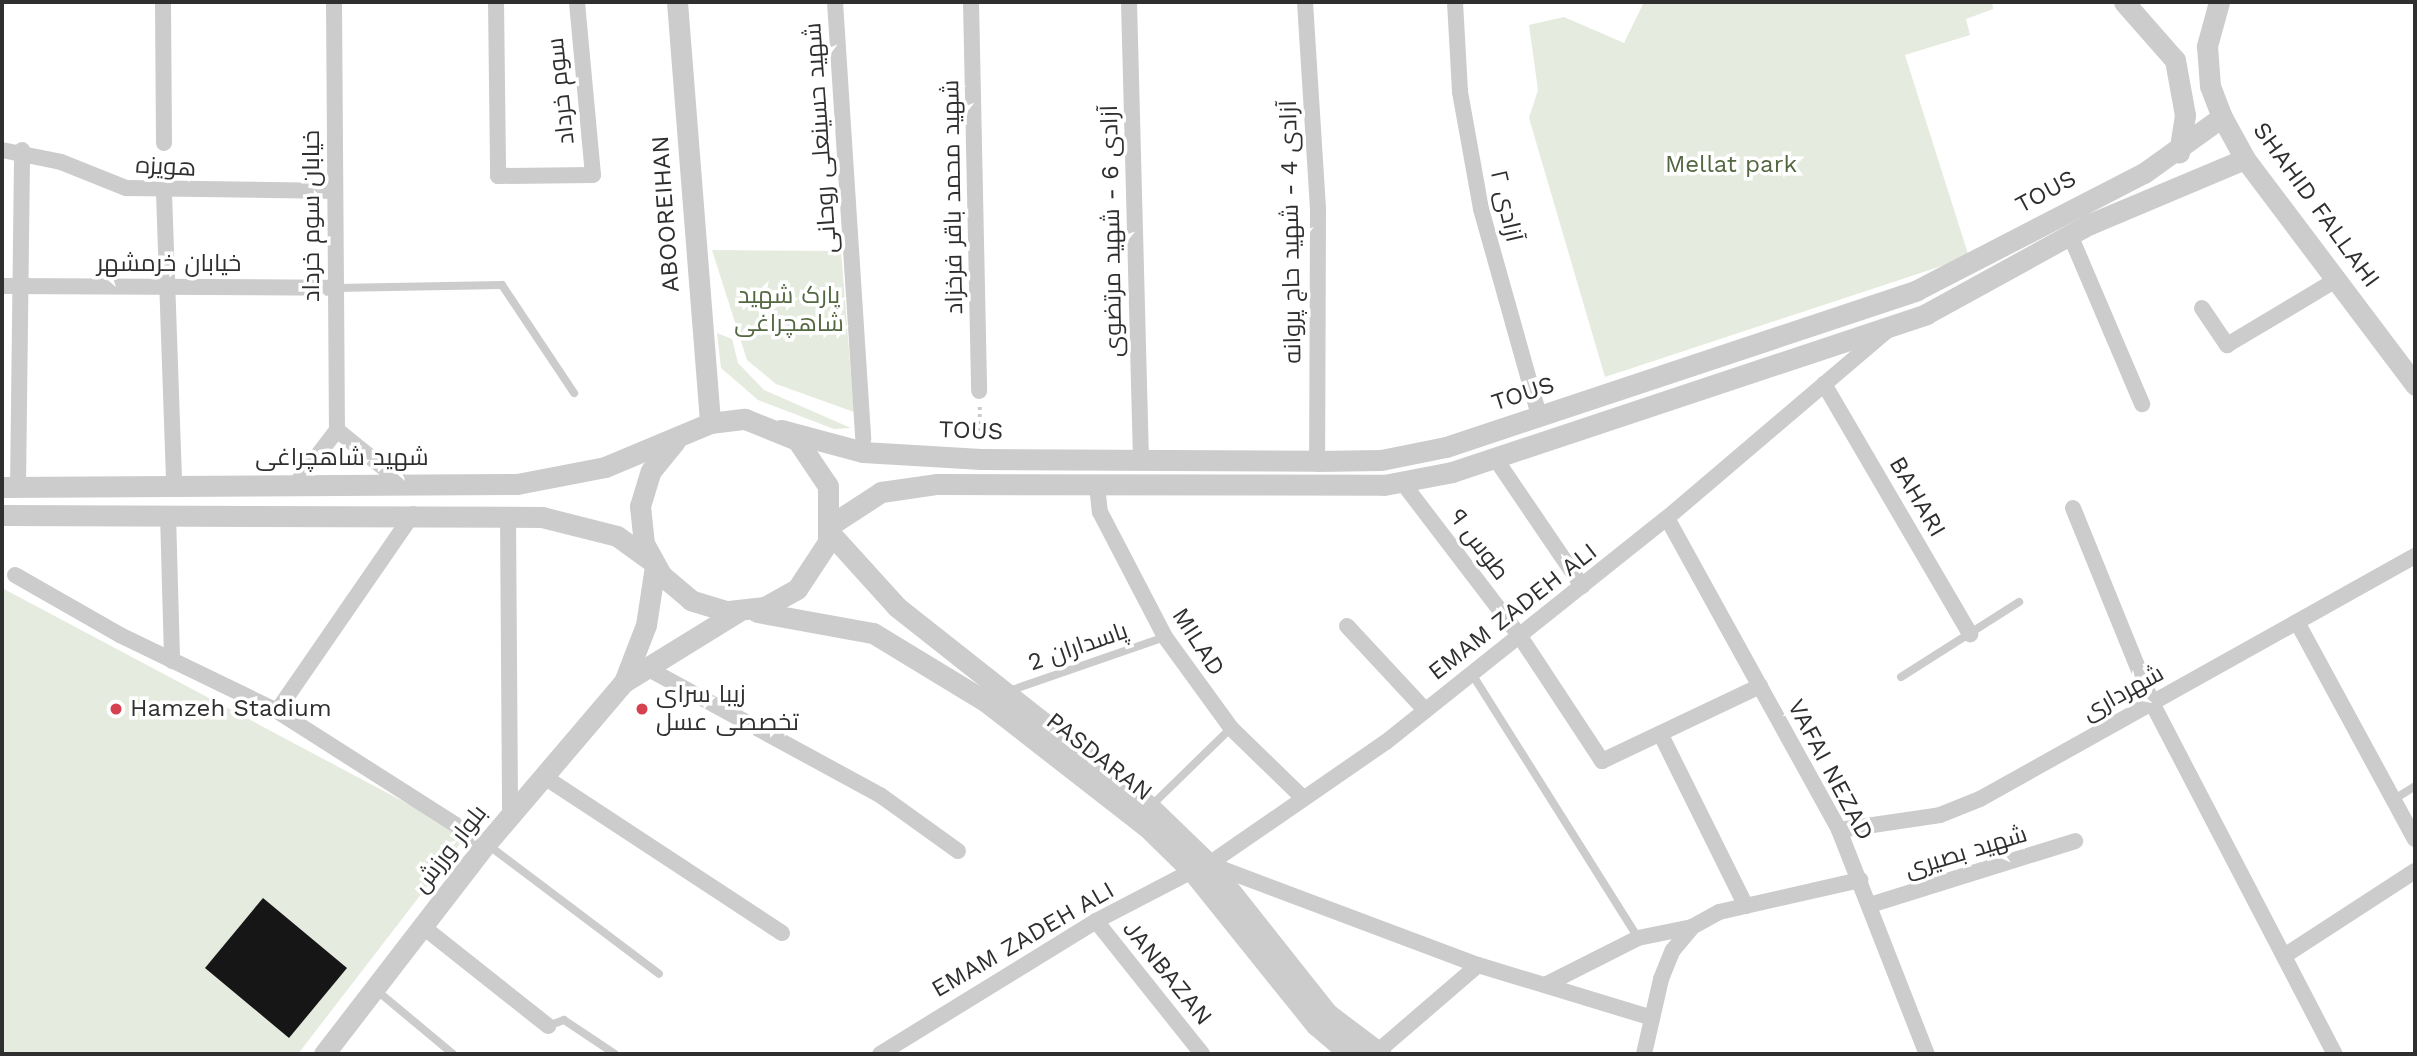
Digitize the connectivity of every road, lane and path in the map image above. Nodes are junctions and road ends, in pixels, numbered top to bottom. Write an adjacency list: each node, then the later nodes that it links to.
1 (163, 2): 14 (street)
2 (334, 2): 19 (street, خیابان سوم خرداد)
3 (496, 2): 4 (street, سوم خرداد)
4 (577, 2)
5 (677, 2): 36 (street, ABOOREIHAN)
6 (835, 2): 39 (street, شهید حسینعلی روحانی)
7 (971, 2): 32 (street, شهید محمد باقر فرخزاد)
8 (1129, 2): 43 (street, آزادی 6 - شهید مرتضوی)
9 (1305, 2): 44 (street, آزادی 4 - شهید حاج پروانه)
10 (1455, 2): 35 (street, آزادی ۲)
11 (2124, 2): 17 (street)
12 (2219, 2): 13 (street, SHAHID FALLAHI)
13 (2222, 117): 17 (street, TOUS); 18 (street, SHAHID FALLAHI)
14 (164, 143)
15 (2, 150): 16 (street, هویزه)
16 (22, 150): 20 (street, هویزه); 24 (street)
17 (2179, 153): 35 (street, TOUS)
18 (2245, 159): 21 (street, TOUS); 22 (street, SHAHID FALLAHI)
19 (335, 191): 20 (street, هویزه); 26 (street, خیابان سوم خرداد)
20 (164, 193): 25 (street)
21 (2070, 235): 28 (street, TOUS); 34 (street)
22 (2336, 280): 27 (street); 31 (street, SHAHID FALLAHI)
23 (2, 286): 24 (street, خیابان خرمشهر)
24 (20, 286): 25 (street, خیابان خرمشهر); 50 (street)
25 (170, 287): 26 (street, خیابان خرمشهر); 49 (street)
26 (336, 288): 33 (lane); 37 (street, خیابان سوم خرداد)
27 (2202, 308)
28 (1895, 324): 29 (street, TOUS); 30 (street, EMAM ZADEH ALI)
29 (1828, 348): 30 (street); 41 (street, TOUS)
30 (1827, 381): 56 (street, EMAM ZADEH ALI); 66 (street, BAHARI)
31 (2415, 385)
32 (979, 391): 42 (path)
33 (574, 393)
34 (2141, 404)
35 (1539, 416): 44 (street, TOUS)
36 (710, 422): 38 (street); 40 (street)
37 (337, 430): 46 (street); 47 (street)
38 (781, 430): 42 (street, TOUS); 57 (street)
39 (863, 439)
40 (675, 441): 46 (street, شهید شاهچراغی); 59 (street)
41 (1495, 458): 45 (street, TOUS); 61 (street)
42 (981, 459): 43 (street, TOUS)
43 (1141, 460): 44 (street, TOUS)
44 (1317, 461)
45 (1402, 482): 48 (street, TOUS); 67 (street, طوس ۹)
46 (409, 484): 47 (street, شهید شاهچراغی); 53 (street)
47 (295, 485): 49 (street, شهید شاهچراغی)
48 (1097, 485): 57 (street, TOUS); 68 (street, MILAD)
49 (174, 486): 50 (street, شهید شاهچراغی)
50 (10, 487)
51 (2073, 508): 76 (street)
52 (168, 514): 53 (street); 54 (street); 69 (street)
53 (413, 514): 55 (street); 78 (street)
54 (2, 515)
55 (508, 516): 59 (street); 86 (street)
56 (1667, 518): 61 (street, EMAM ZADEH ALI); 74 (street, VAFAI NEZAD)
57 (831, 528): 63 (street); 75 (street, PASDARAN)
58 (2415, 556): 64 (street, شهرداری)
59 (653, 564): 63 (street); 73 (street)
60 (15, 575): 69 (street)
61 (1582, 586): 67 (street, EMAM ZADEH ALI)
62 (2020, 602): 66 (lane)
63 (742, 611): 70 (street); 92 (street, PASDARAN)
64 (2297, 622): 76 (street, شهرداری); 84 (street)
65 (1347, 626): 77 (street)
66 (1970, 634): 72 (lane)
67 (1519, 635): 71 (street, EMAM ZADEH ALI); 80 (street, طوس ۹)
68 (1165, 637): 75 (lane, پاسداران 2); 79 (street, MILAD)
69 (172, 661): 78 (street)
70 (645, 667): 73 (street); 91 (street)
71 (1471, 674): 77 (street, EMAM ZADEH ALI); 101 (lane)
72 (1901, 677)
73 (624, 682): 81 (street, بلوار ورزش)
74 (1759, 686): 80 (street); 87 (street, VAFAI NEZAD)
75 (1003, 694): 85 (street, PASDARAN)
76 (2152, 703): 87 (street, شهرداری); 102 (street)
77 (1426, 710): 83 (street, EMAM ZADEH ALI)
78 (277, 711): 90 (street)
79 (1231, 728): 83 (street, MILAD); 85 (lane)
80 (1661, 735): 96 (street)
81 (543, 776): 86 (street, بلوار ورزش); 100 (street)
82 (2415, 786): 84 (lane)
83 (1302, 797): 92 (street, EMAM ZADEH ALI)
84 (2393, 800): 88 (street)
85 (1150, 807): 92 (street, PASDARAN)
86 (510, 815): 90 (street, بلوار ورزش)
87 (1839, 830): 94 (street, VAFAI NEZAD)
88 (2415, 839)
89 (2075, 841): 95 (street, شهید بصیری)
90 (486, 844): 98 (street, بلوار ورزش); 104 (lane)
91 (958, 850)
92 (1201, 868): 97 (street, EMAM ZADEH ALI); 103 (street); 109 (street, PASDARAN); 115 (street, PASDARAN)
93 (2415, 871): 102 (street)
94 (1860, 880): 95 (street, VAFAI NEZAD); 96 (street)
95 (1870, 905): 117 (street, VAFAI NEZAD)
96 (1746, 906): 99 (street)
97 (1096, 921): 113 (street, EMAM ZADEH ALI); 114 (street, JANBAZAN)
98 (422, 926): 106 (street, بلوار ورزش); 108 (street)
99 (1692, 927): 101 (street); 107 (street)
100 (782, 933)
101 (1637, 938): 105 (street)
102 (2284, 956): 118 (street)
103 (1478, 965): 105 (street); 109 (street)
104 (659, 974)
105 (1545, 985): 107 (street)
106 (374, 988): 110 (street, بلوار ورزش); 111 (lane)
107 (1652, 1018): 116 (street)
108 (548, 1026): 112 (lane)
109 (1379, 1053)
110 (324, 1054)
111 (453, 1054)
112 (615, 1054)
113 (880, 1054)
114 (1202, 1054)
115 (1350, 1054)
116 (1644, 1054)
117 (1927, 1054)
118 (2335, 1054)

